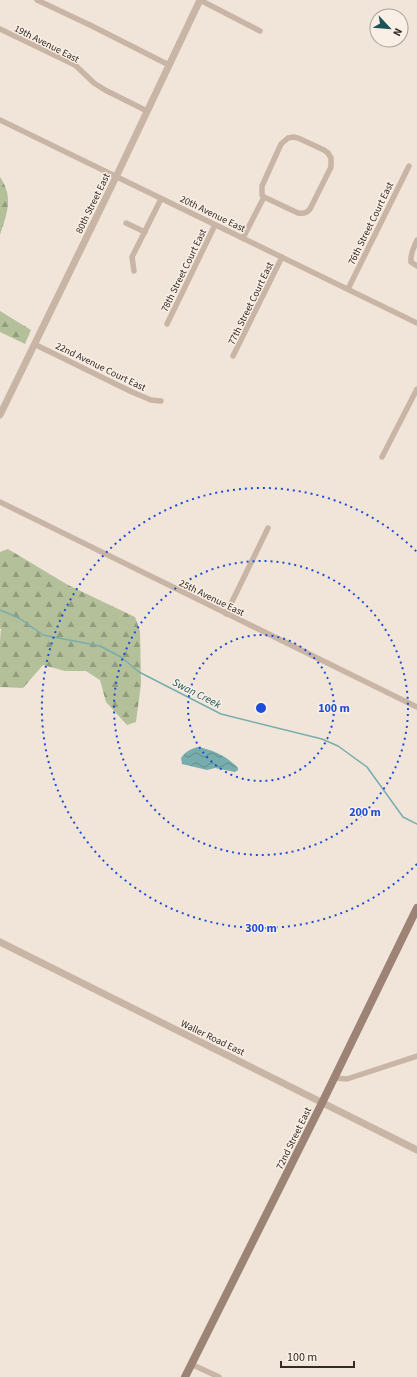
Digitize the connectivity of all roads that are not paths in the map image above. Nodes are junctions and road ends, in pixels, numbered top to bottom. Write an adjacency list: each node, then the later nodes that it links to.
1 (37, 0): 5 (street)
2 (200, 0): 4 (street); 5 (street, 80th Street East)
3 (0, 29): 6 (street, 19th Avenue East)
4 (260, 31)
5 (169, 65): 6 (street, 80th Street East)
6 (147, 111): 9 (street, 80th Street East)
7 (0, 120): 9 (street, 20th Avenue East)
8 (409, 166): 20 (street, 76th Street Court East)
9 (116, 177): 11 (street, 20th Avenue East); 23 (street, 80th Street East)
10 (264, 197): 10 (street); 15 (street)
11 (161, 199): 13 (street, 20th Avenue East); 14 (street)
12 (126, 223): 14 (street)
13 (215, 225): 15 (street, 20th Avenue East); 21 (street, 78th Street Court East)
14 (145, 232): 19 (street)
15 (243, 238): 17 (street, 20th Avenue East)
16 (417, 240): 18 (street)
17 (282, 257): 20 (street, 20th Avenue East); 24 (street, 77th Street Court East)
18 (417, 266)
19 (134, 271)
20 (348, 289): 22 (street, 20th Avenue East)
21 (167, 324)
22 (417, 324)
23 (34, 344): 26 (street, 22nd Avenue Court East); 27 (street, 80th Street East)
24 (233, 356)
25 (417, 389): 28 (street)
26 (161, 401)
27 (0, 414)
28 (382, 458)
29 (0, 502): 31 (street, 25th Avenue East)
30 (268, 528): 31 (street)
31 (226, 614): 32 (street, 25th Avenue East)
32 (417, 707)
33 (417, 908): 36 (main road, 72nd Street East)
34 (0, 942): 37 (street, Waller Road East)
35 (417, 1056): 36 (street)
36 (334, 1078): 37 (main road, 72nd Street East)
37 (322, 1103): 38 (street, Waller Road East); 39 (main road, 72nd Street East)
38 (417, 1150)
39 (191, 1364): 40 (main road, 72nd Street East); 41 (street)
40 (184, 1377)
41 (219, 1377)

